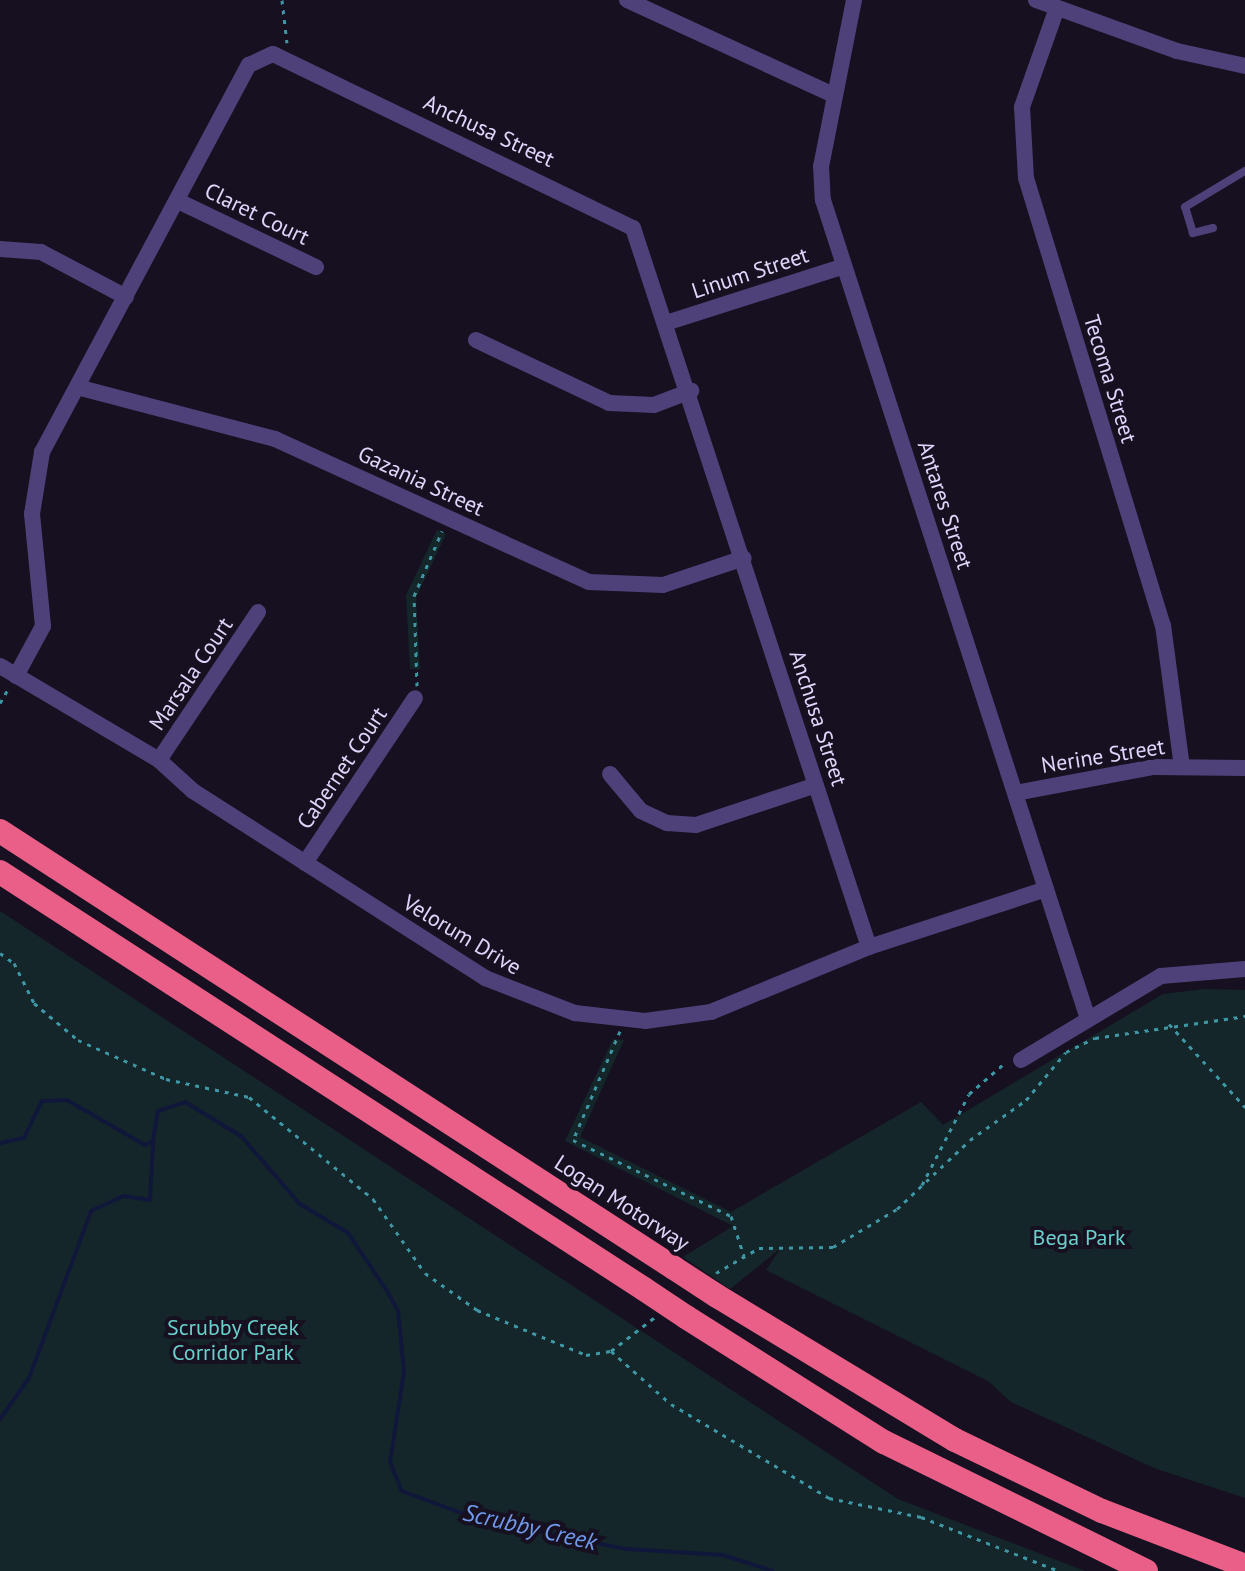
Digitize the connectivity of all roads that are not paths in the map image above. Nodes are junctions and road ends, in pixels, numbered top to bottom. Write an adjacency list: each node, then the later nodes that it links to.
1 (627, 0): 6 (street)
2 (854, 0): 6 (street, Antares Street)
3 (1036, 0): 4 (street)
4 (1057, 8): 5 (street); 24 (street, Tecoma Street)
5 (1245, 66)
6 (834, 95): 11 (street, Antares Street)
7 (1245, 171): 9 (lane)
8 (178, 201): 12 (street, Claret Court); 13 (street); 14 (street, Anchusa Street)
9 (1213, 228)
10 (0, 249): 13 (street)
11 (844, 266): 14 (street, Linum Street); 28 (street, Antares Street)
12 (316, 267)
13 (126, 297): 16 (street)
14 (669, 322): 17 (street, Anchusa Street)
15 (476, 340): 17 (street)
16 (77, 387): 18 (street, Gazania Street); 21 (street)
17 (691, 391): 18 (street, Anchusa Street)
18 (744, 558): 27 (street, Anchusa Street)
19 (258, 612): 23 (street, Marsala Court)
20 (0, 666): 21 (street, Velorum Drive)
21 (16, 676): 23 (street, Velorum Drive)
22 (415, 698): 30 (street, Cabernet Court)
23 (159, 760): 30 (street, Velorum Drive)
24 (1182, 767): 25 (street, Nerine Street); 28 (street, Nerine Street)
25 (1245, 768)
26 (610, 774): 27 (street)
27 (816, 785): 33 (street, Anchusa Street)
28 (1016, 793): 32 (street, Antares Street)
29 (0, 831): 37 (highway, Logan Motorway, bridge)
30 (305, 863): 33 (street, Velorum Drive)
31 (0, 872): 38 (highway, bridge)
32 (1046, 889): 33 (street, Velorum Drive); 35 (street, Antares Street)
33 (869, 947)
34 (1245, 969): 35 (street)
35 (1087, 1016): 36 (street)
36 (1021, 1060)
37 (1245, 1566)
38 (1146, 1571)

